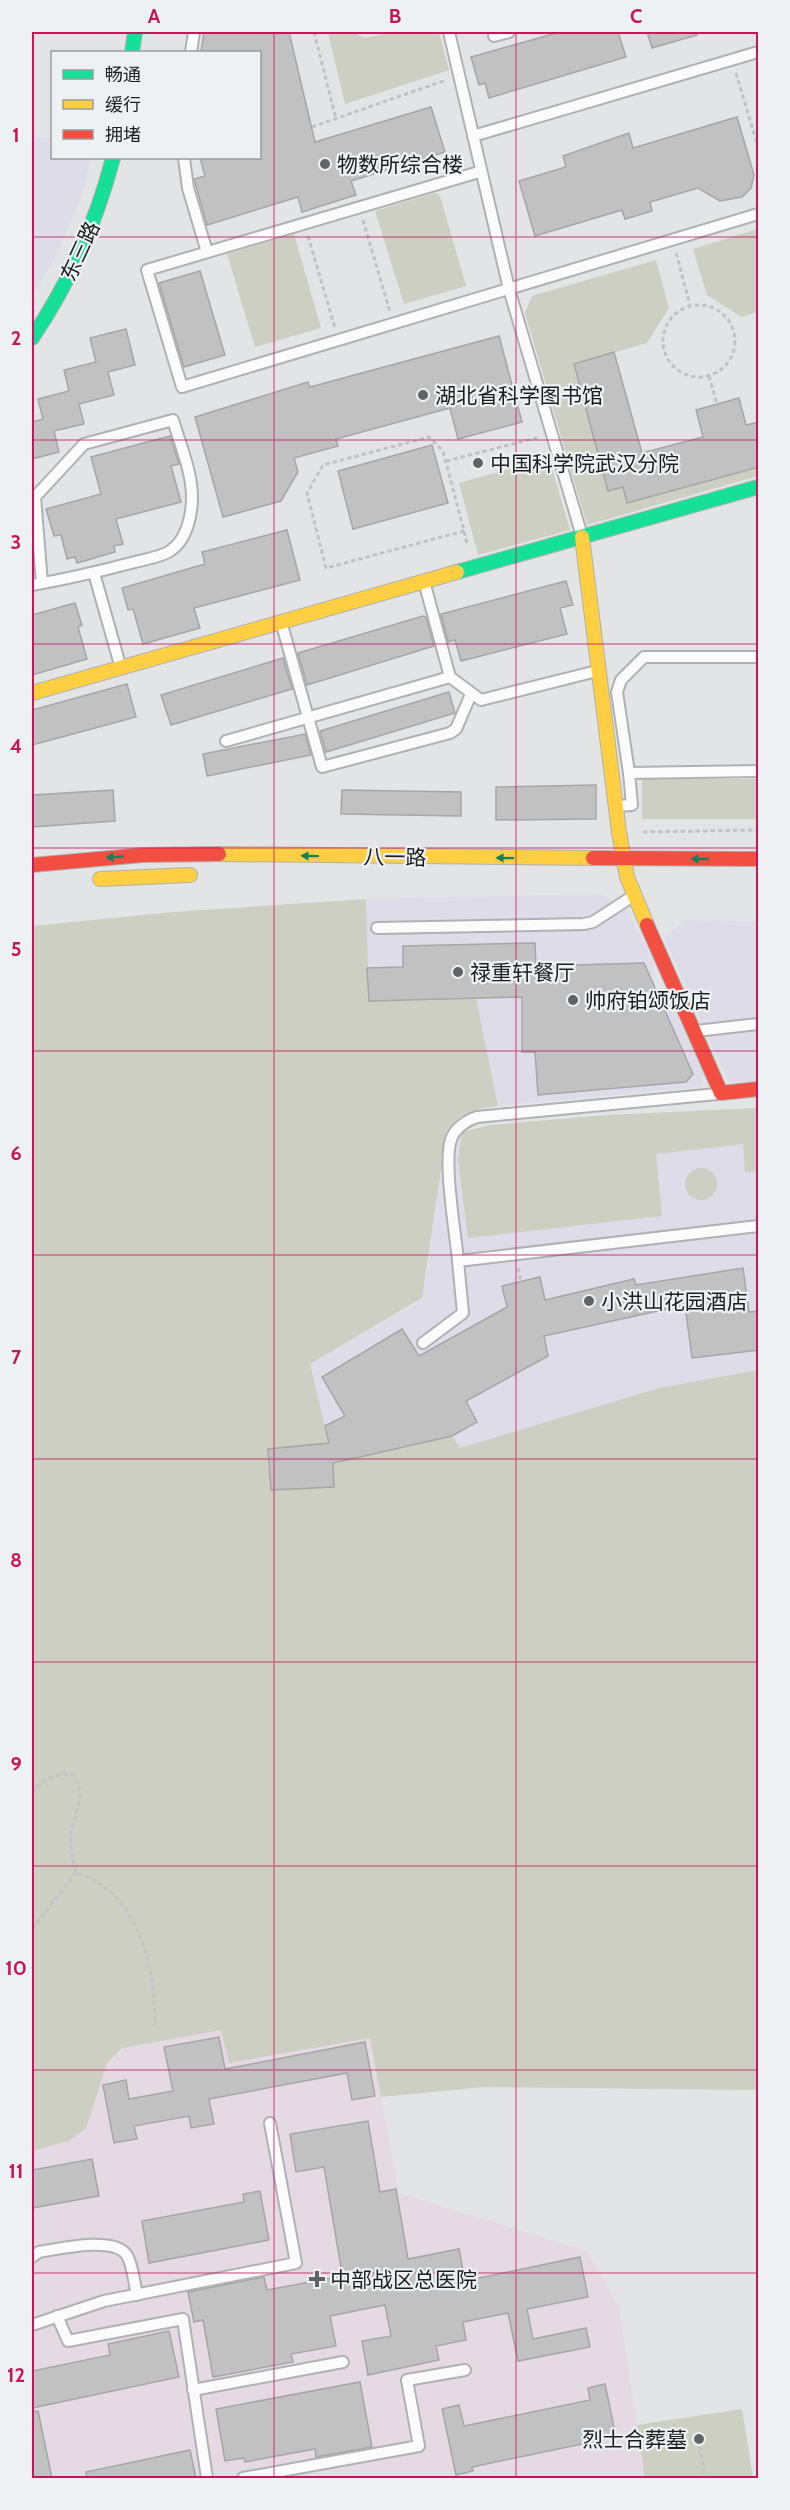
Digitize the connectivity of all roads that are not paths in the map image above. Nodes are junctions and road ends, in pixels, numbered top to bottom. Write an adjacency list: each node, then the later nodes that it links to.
1 (135, 32): 6 (street)
2 (194, 32): 7 (lane)
3 (448, 32): 9 (lane)
4 (509, 32): 5 (lane)
5 (494, 36)
6 (132, 51)
7 (191, 51)
8 (759, 52): 9 (lane)
9 (472, 136): 12 (lane)
10 (113, 159): 16 (street, 东三路)
11 (184, 159): 14 (lane)
12 (479, 172): 14 (lane); 15 (lane)
13 (759, 214): 15 (lane)
14 (207, 252): 15 (lane)
15 (508, 289): 18 (lane)
16 (32, 338)
17 (759, 487): 18 (street)
18 (582, 537): 20 (street); 25 (street)
19 (94, 573): 21 (lane); 21 (lane); 24 (lane)
20 (424, 581): 22 (street); 26 (lane)
21 (37, 584)
22 (281, 622): 24 (street); 29 (lane)
23 (759, 657): 32 (lane)
24 (120, 668): 27 (street)
25 (599, 670): 28 (lane); 33 (street)
26 (450, 677): 28 (lane); 29 (lane)
27 (32, 693)
28 (471, 694): 29 (lane)
29 (309, 718): 30 (lane)
30 (226, 741)
31 (759, 771): 32 (lane)
32 (629, 773): 33 (lane)
33 (616, 807): 34 (street)
34 (623, 859): 35 (street, 八一路, one-way to 34); 36 (street, 八一路, one-way to 36); 39 (street)
35 (759, 859)
36 (32, 865)
37 (202, 874): 38 (street)
38 (87, 880)
39 (634, 896): 40 (lane); 42 (street)
40 (377, 928)
41 (759, 1024): 42 (lane)
42 (694, 1031): 44 (street)
43 (759, 1089): 44 (street)
44 (720, 1093): 46 (lane)
45 (759, 1226): 46 (lane)
46 (458, 1261): 47 (lane)
47 (423, 1343)
48 (270, 2123): 50 (lane)
49 (32, 2257): 50 (lane)
50 (137, 2295): 51 (lane)
51 (57, 2316): 52 (lane); 55 (lane)
52 (32, 2325)
53 (343, 2362): 55 (lane)
54 (465, 2370): 57 (lane)
55 (193, 2390): 56 (lane)
56 (207, 2478)
57 (243, 2478)

